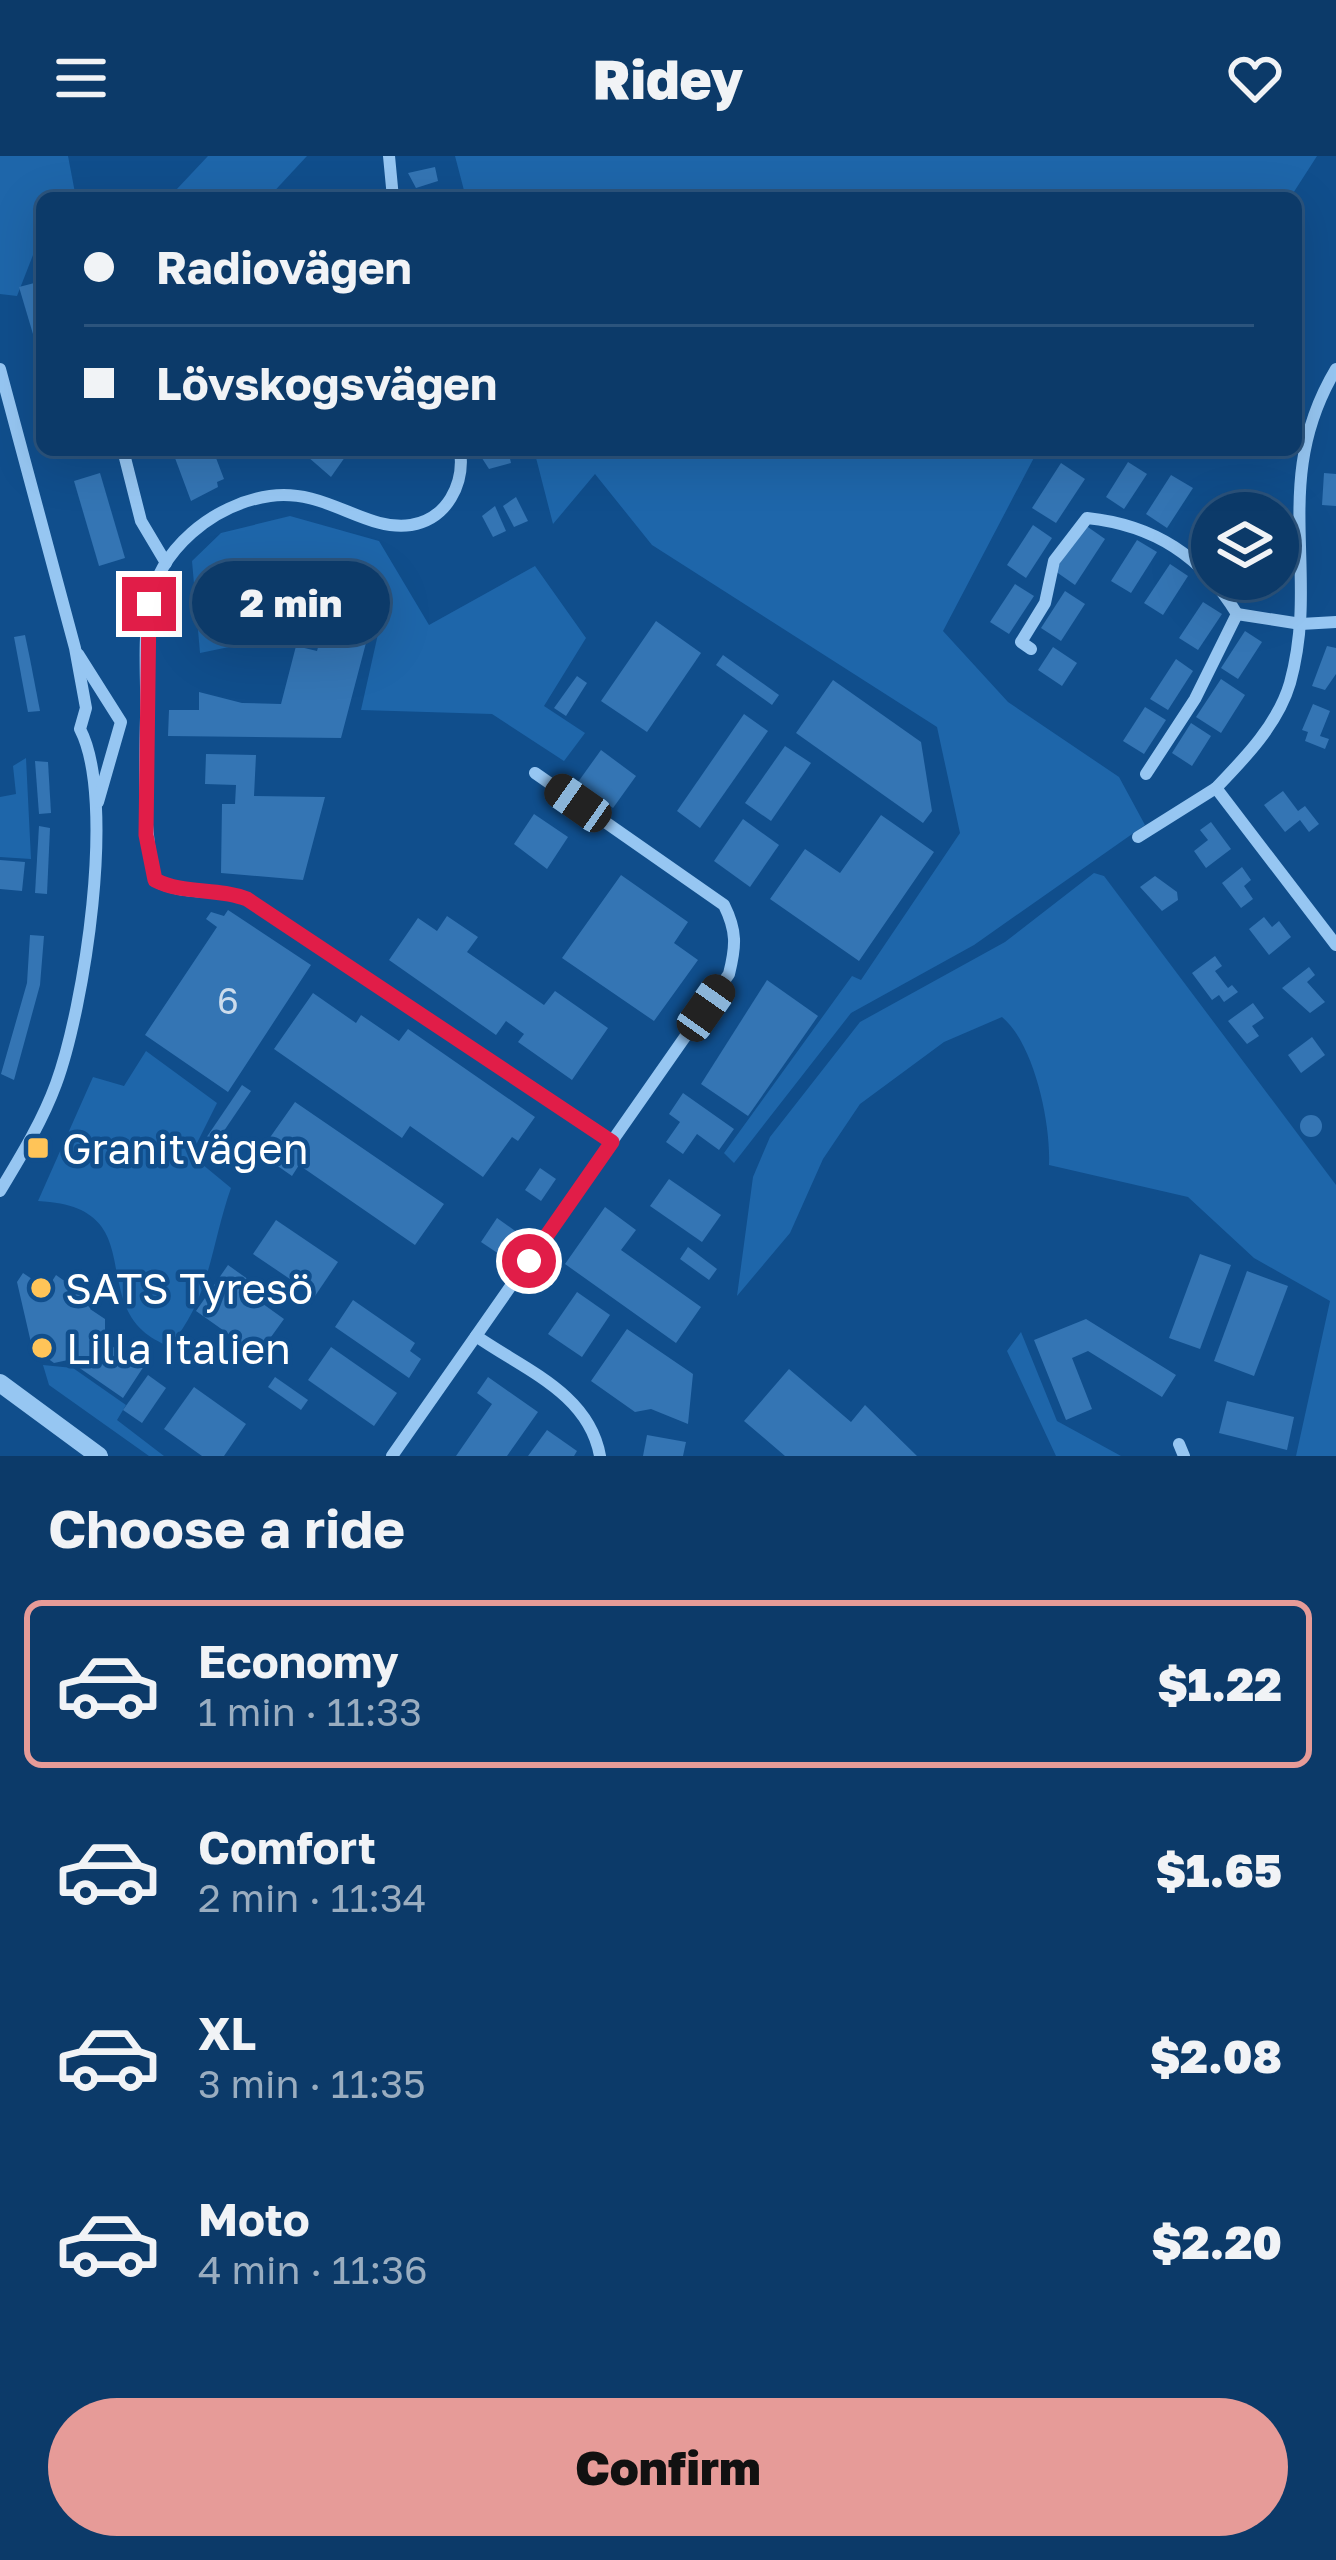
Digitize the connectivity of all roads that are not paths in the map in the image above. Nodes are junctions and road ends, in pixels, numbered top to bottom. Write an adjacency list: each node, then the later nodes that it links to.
1 (389, 156): 2 (street)
2 (392, 192)
3 (0, 369): 14 (street)
4 (1336, 369): 5 (street)
5 (1302, 453)
6 (125, 456): 9 (street)
7 (460, 456): 9 (street)
8 (1301, 456): 12 (street)
9 (166, 562): 17 (street)
10 (1238, 614): 12 (street); 13 (street); 21 (street)
11 (1336, 622): 12 (street)
12 (1300, 624): 22 (street)
13 (1026, 645)
14 (74, 648): 15 (street); 16 (street)
15 (86, 708): 16 (street); 19 (street)
16 (115, 710): 17 (street); 18 (street)
17 (146, 722): 18 (street); 26 (street)
18 (116, 738): 19 (street); 23 (street)
19 (87, 741): 23 (street)
20 (535, 773): 26 (street)
21 (1146, 774)
22 (1216, 788): 24 (street); 25 (street)
23 (96, 810): 27 (street)
24 (1138, 837)
25 (1336, 946)
26 (612, 1142): 28 (street)
27 (0, 1190)
28 (476, 1336): 31 (street); 32 (street)
29 (0, 1386): 30 (street)
30 (100, 1456)
31 (392, 1456)
32 (600, 1456)

